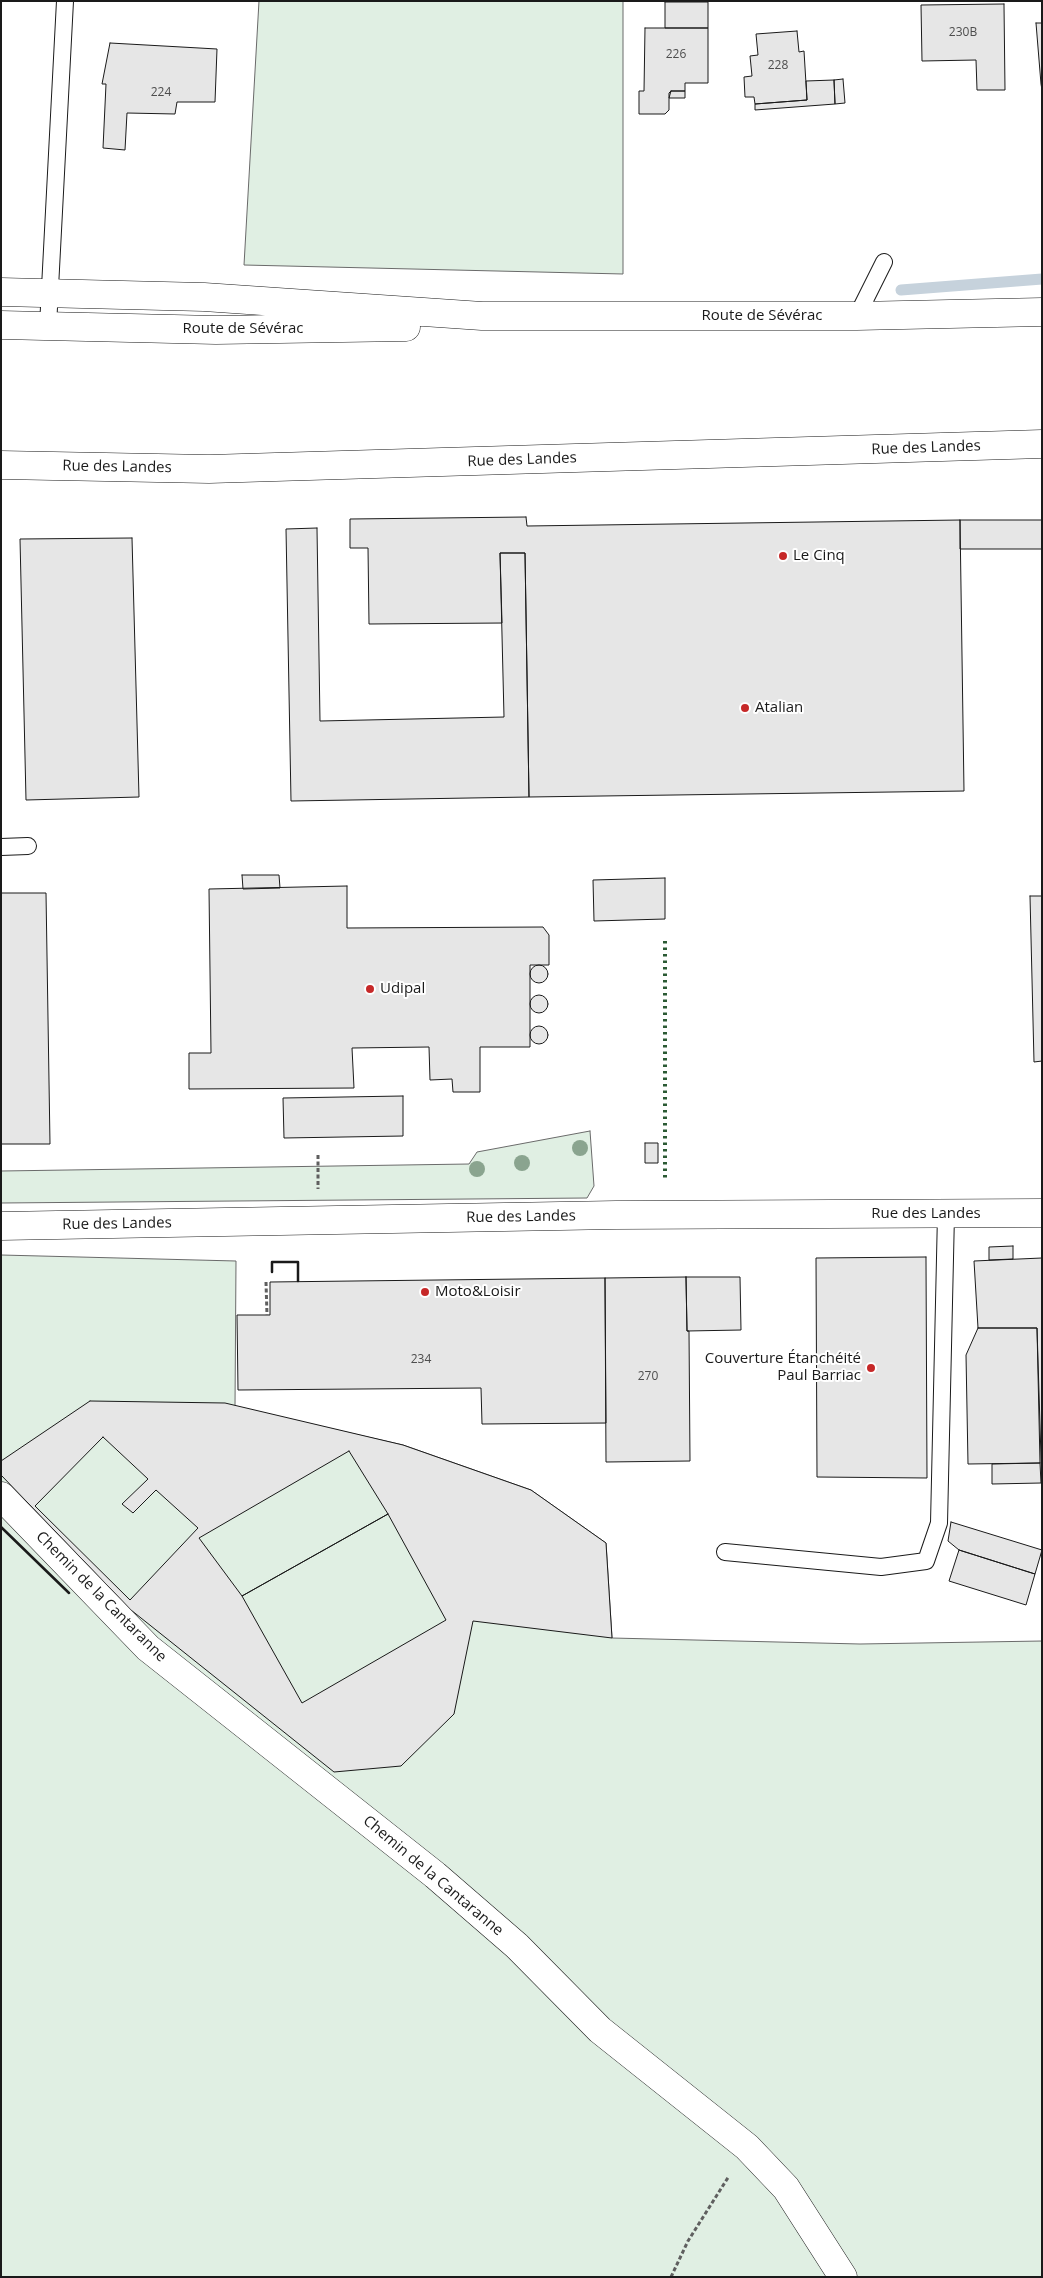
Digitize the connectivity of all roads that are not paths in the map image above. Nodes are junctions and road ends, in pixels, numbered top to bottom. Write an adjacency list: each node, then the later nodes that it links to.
1 (65, 1): 6 (lane)
2 (884, 262): 8 (lane)
3 (1, 292): 6 (street, Route de Sévérac)
4 (1, 307): 6 (street, Route de Sévérac)
5 (138, 308): 6 (street, Route de Sévérac)
6 (48, 309): 8 (street, Route de Sévérac); 9 (street, Route de Sévérac)
7 (1042, 312): 8 (street, Route de Sévérac)
8 (857, 316)
9 (1, 325)
10 (1042, 444): 11 (street, Rue des Landes)
11 (1, 465)
12 (28, 846): 13 (lane)
13 (1, 847)
14 (1042, 1213): 15 (street, Rue des Landes)
15 (946, 1214): 16 (street, Rue des Landes); 18 (lane)
16 (1, 1226)
17 (1, 1496): 19 (street, Chemin de la Cantaranne)
18 (725, 1552)
19 (843, 2277)

